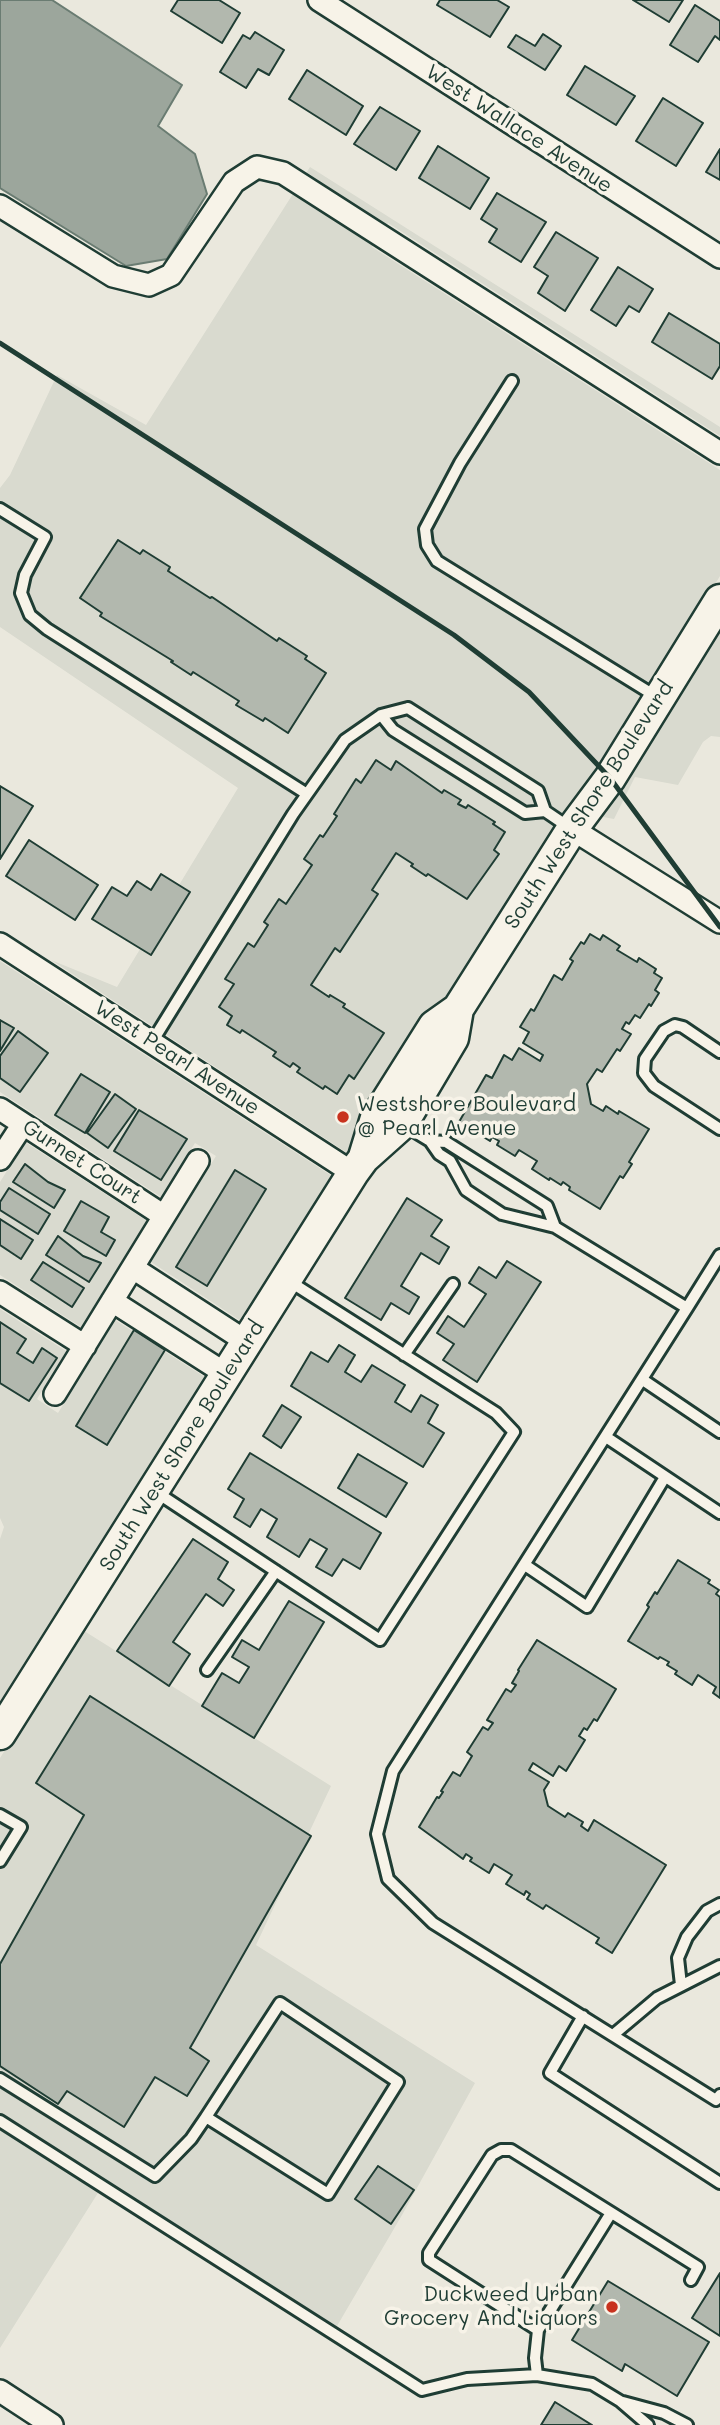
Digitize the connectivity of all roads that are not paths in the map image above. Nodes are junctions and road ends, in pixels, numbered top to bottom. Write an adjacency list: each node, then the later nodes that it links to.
1 (319, 0): 3 (street, West Wallace Avenue)
2 (0, 206): 5 (street)
3 (720, 257)
4 (512, 381): 8 (lane)
5 (720, 453)
6 (0, 509): 10 (lane)
7 (720, 600): 8 (street, South West Shore Boulevard)
8 (659, 699): 12 (street, South West Shore Boulevard)
9 (381, 715): 10 (lane); 11 (lane); 11 (lane)
10 (307, 794): 16 (lane)
11 (545, 811): 12 (lane)
12 (572, 830): 13 (street); 15 (street, South West Shore Boulevard)
13 (720, 922)
14 (0, 944): 16 (street, West Pearl Avenue)
15 (458, 1009): 20 (street, South West Shore Boulevard); 25 (street, South West Shore Boulevard)
16 (152, 1042): 25 (street, West Pearl Avenue)
17 (720, 1052): 21 (lane)
18 (0, 1109): 19 (street, Gurnet Court)
19 (23, 1124): 23 (street); 26 (street, Gurnet Court)
20 (402, 1124): 22 (lane); 25 (street, South West Shore Boulevard)
21 (720, 1129)
22 (430, 1141): 27 (lane); 27 (lane)
23 (0, 1159)
24 (198, 1161): 26 (street)
25 (359, 1165): 30 (street, South West Shore Boulevard)
26 (164, 1216): 29 (street)
27 (555, 1227): 34 (lane)
28 (720, 1255): 34 (lane)
29 (133, 1268): 33 (street); 35 (street)
30 (287, 1279): 35 (street, South West Shore Boulevard); 37 (lane)
31 (453, 1284): 37 (lane)
32 (0, 1292): 36 (street)
33 (112, 1301): 36 (street); 38 (street)
34 (687, 1308): 39 (lane)
35 (247, 1342): 38 (street, South West Shore Boulevard)
36 (85, 1346): 40 (street)
37 (404, 1355): 47 (lane)
38 (226, 1374): 44 (street, South West Shore Boulevard)
39 (643, 1380): 41 (lane); 42 (lane)
40 (55, 1394)
41 (720, 1432)
42 (606, 1437): 43 (lane); 46 (lane)
43 (665, 1477): 45 (lane); 46 (lane)
44 (154, 1490): 47 (lane); 49 (street, South West Shore Boulevard)
45 (720, 1513)
46 (525, 1564): 55 (lane)
47 (276, 1571): 48 (lane)
48 (207, 1670)
49 (0, 1734)
50 (0, 1815): 51 (lane)
51 (0, 1861)
52 (720, 1904): 54 (lane)
53 (720, 1966): 54 (lane)
54 (681, 1985): 56 (lane)
55 (583, 2016): 56 (lane); 61 (lane)
56 (613, 2035): 58 (lane)
57 (0, 2079): 59 (lane)
58 (720, 2095)
59 (206, 2117): 59 (lane)
60 (0, 2121): 65 (lane)
61 (720, 2183)
62 (611, 2213): 63 (lane); 64 (lane); 64 (lane)
63 (691, 2280)
64 (538, 2329): 65 (lane)
65 (537, 2375): 67 (lane)
66 (0, 2391): 68 (street)
67 (620, 2401): 69 (lane); 70 (lane)
68 (52, 2425)
69 (648, 2425)
70 (687, 2425)

